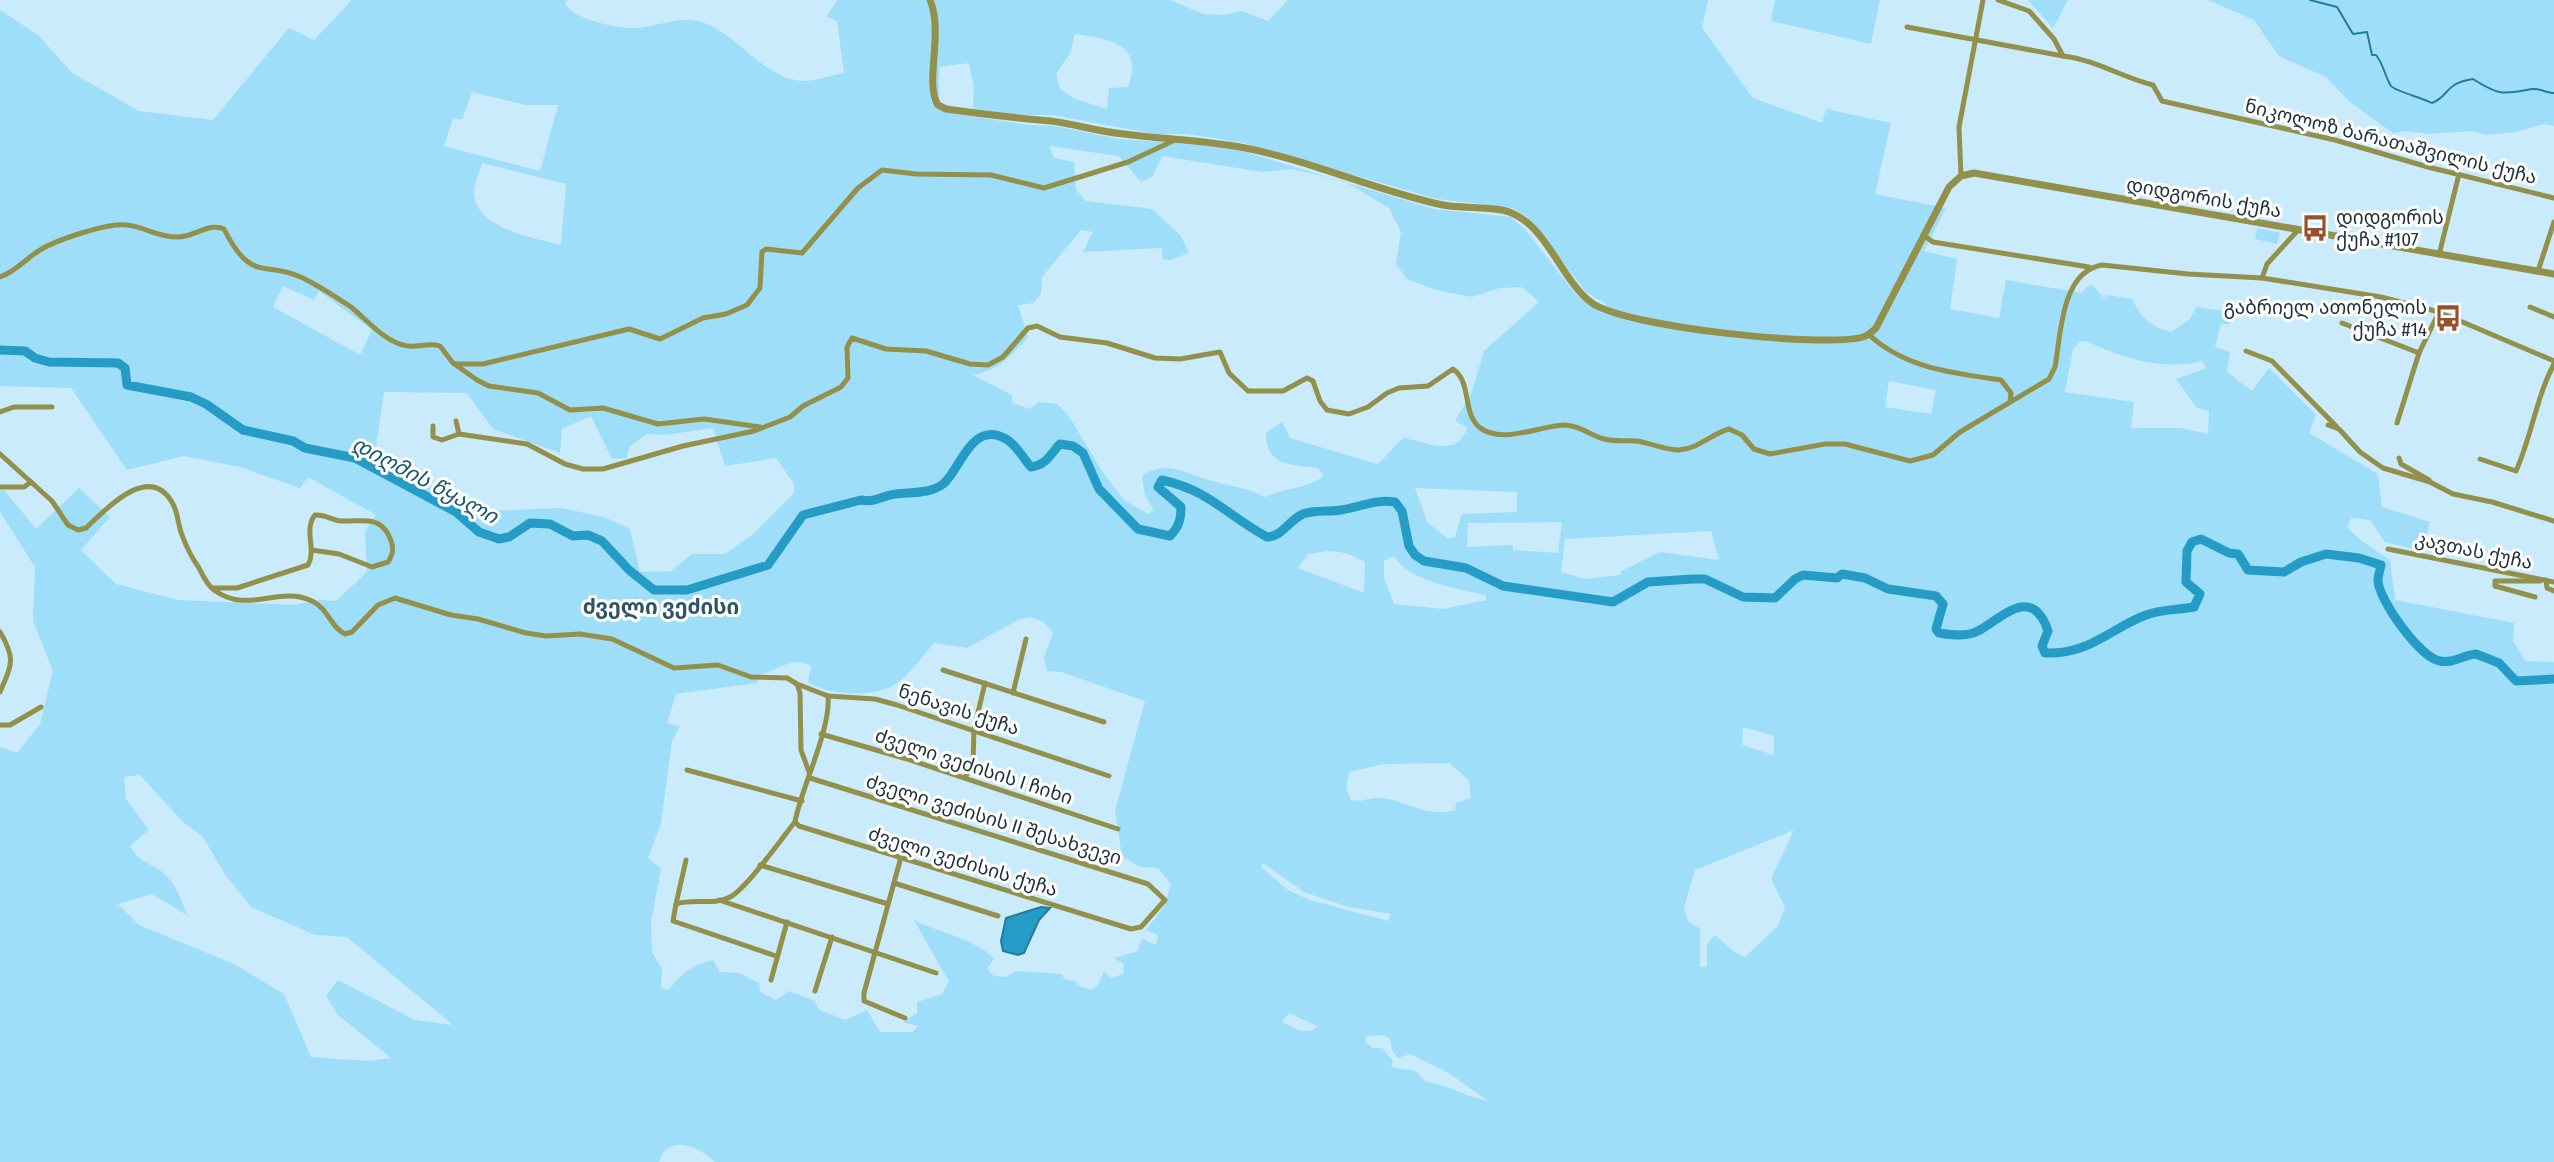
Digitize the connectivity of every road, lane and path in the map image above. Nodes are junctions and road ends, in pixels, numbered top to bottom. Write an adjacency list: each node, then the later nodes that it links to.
1 (930, 0): 7 (street)
2 (1983, 0): 5 (street)
3 (1998, 0): 6 (street)
4 (1907, 27): 5 (street, ნიკოლოზ ბარათაშვილის ქუჩა)
5 (1976, 40): 6 (street, ნიკოლოზ ბარათაშვილის ქუჩა); 9 (street)
6 (2063, 56): 8 (street, ნიკოლოზ ბარათაშვილის ქუჩა)
7 (1178, 139): 24 (street); 28 (street)
8 (2459, 174): 10 (street, ნიკოლოზ ბარათაშვილის ქუჩა); 14 (street)
9 (1961, 176): 12 (street, დიდგორის ქუჩა); 13 (street)
10 (2554, 198)
11 (2554, 222): 16 (street)
12 (2299, 229): 14 (street, დიდგორის ქუჩა); 19 (street)
13 (1923, 235): 15 (street); 24 (street)
14 (2439, 255): 16 (street, დიდგორის ქუჩა)
15 (2089, 267): 19 (street); 29 (street)
16 (2538, 271): 17 (street, დიდგორის ქუჩა)
17 (2554, 274)
18 (0, 276): 28 (street)
19 (2262, 278): 21 (street)
20 (2530, 307): 22 (street)
21 (2439, 312): 26 (street); 27 (street)
22 (2554, 317)
23 (2343, 323): 26 (street)
24 (1869, 335): 29 (street)
25 (2245, 351): 38 (street)
26 (2419, 353): 33 (street)
27 (2554, 362): 41 (street)
28 (453, 363): 36 (street)
29 (2010, 402): 36 (street)
30 (52, 407): 31 (street)
31 (0, 412)
32 (456, 421): 37 (street)
33 (2397, 422)
34 (2328, 425): 38 (street)
35 (433, 426): 37 (street)
36 (760, 427): 37 (street)
37 (459, 434)
38 (2349, 438): 43 (street)
39 (0, 454): 42 (street)
40 (2399, 458): 43 (street)
41 (2480, 459)
42 (31, 482): 44 (street); 50 (street)
43 (2430, 482): 45 (street)
44 (0, 487)
45 (2554, 521)
46 (2388, 549): 48 (street, კავთას ქუჩა)
47 (312, 550): 47 (street); 50 (street)
48 (2543, 580): 49 (street, კავთას ქუჩა); 51 (street); 52 (street)
49 (2554, 582)
50 (211, 589): 57 (street)
51 (2554, 592)
52 (2535, 597)
53 (0, 632): 58 (street)
54 (1026, 639): 59 (street)
55 (943, 670): 56 (street)
56 (985, 683): 59 (street); 64 (street)
57 (797, 684): 60 (street, ნენავის ქუჩა); 67 (street)
58 (0, 692)
59 (1013, 693): 62 (street)
60 (828, 696): 64 (street, ნენავის ქუჩა); 65 (street)
61 (41, 708): 63 (street)
62 (1104, 722)
63 (0, 725)
64 (974, 729): 68 (street, ნენავის ქუჩა); 69 (street)
65 (821, 734): 67 (street); 69 (street, ძველი ვეძისის I ჩიხი)
66 (687, 769): 70 (street)
67 (809, 775): 70 (street); 78 (street, ძველი ვეძისის II შესახვევი)
68 (1109, 776)
69 (965, 778): 72 (street, ძველი ვეძისის I ჩიხი)
70 (802, 802): 71 (street)
71 (795, 822): 73 (street, ძველი ვეძისის ქუჩა); 75 (street)
72 (1118, 829)
73 (901, 857): 76 (street); 78 (street, ძველი ვეძისის ქუჩა)
74 (686, 860): 79 (street)
75 (760, 865): 77 (street); 80 (street)
76 (894, 883): 80 (street); 81 (street)
77 (719, 900): 79 (street); 82 (street)
78 (1164, 900)
79 (676, 904): 85 (street)
80 (888, 904): 84 (street)
81 (998, 916)
82 (787, 922): 83 (street); 85 (street)
83 (832, 937): 84 (street); 88 (street)
84 (876, 951): 86 (street); 89 (street)
85 (776, 956): 87 (street)
86 (936, 973)
87 (771, 980)
88 (815, 991)
89 (905, 1017)

